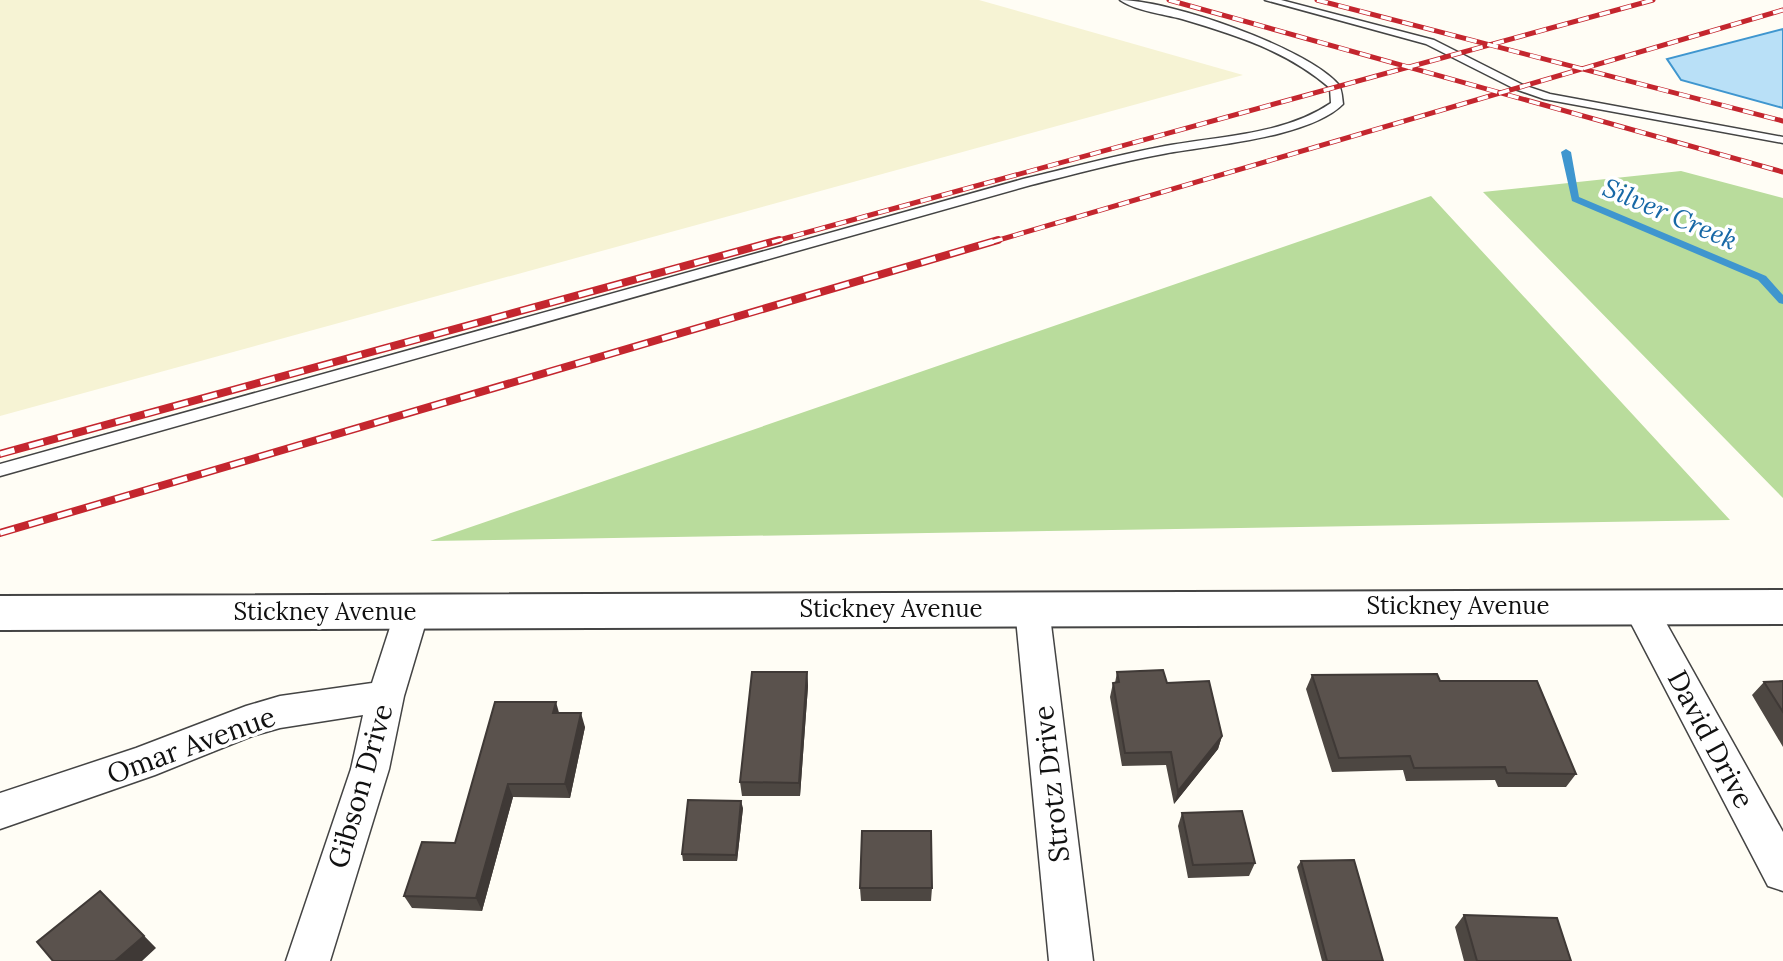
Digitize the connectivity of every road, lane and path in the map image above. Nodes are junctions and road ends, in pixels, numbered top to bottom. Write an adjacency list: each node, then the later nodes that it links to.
1 (1125, 0): 4 (lane)
2 (1270, 0): 3 (lane)
3 (1783, 140)
4 (0, 470)
5 (1639, 606): 6 (street, Stickney Avenue); 7 (street, Stickney Avenue); 12 (street, David Drive)
6 (1783, 607)
7 (1032, 608): 8 (street, Stickney Avenue); 14 (street, Strotz Drive)
8 (412, 612): 9 (street, Stickney Avenue); 10 (street, Gibson Drive)
9 (0, 613)
10 (386, 696): 11 (street, Omar Avenue); 13 (street, Gibson Drive)
11 (0, 811)
12 (1783, 872)
13 (308, 961)
14 (1071, 961)

